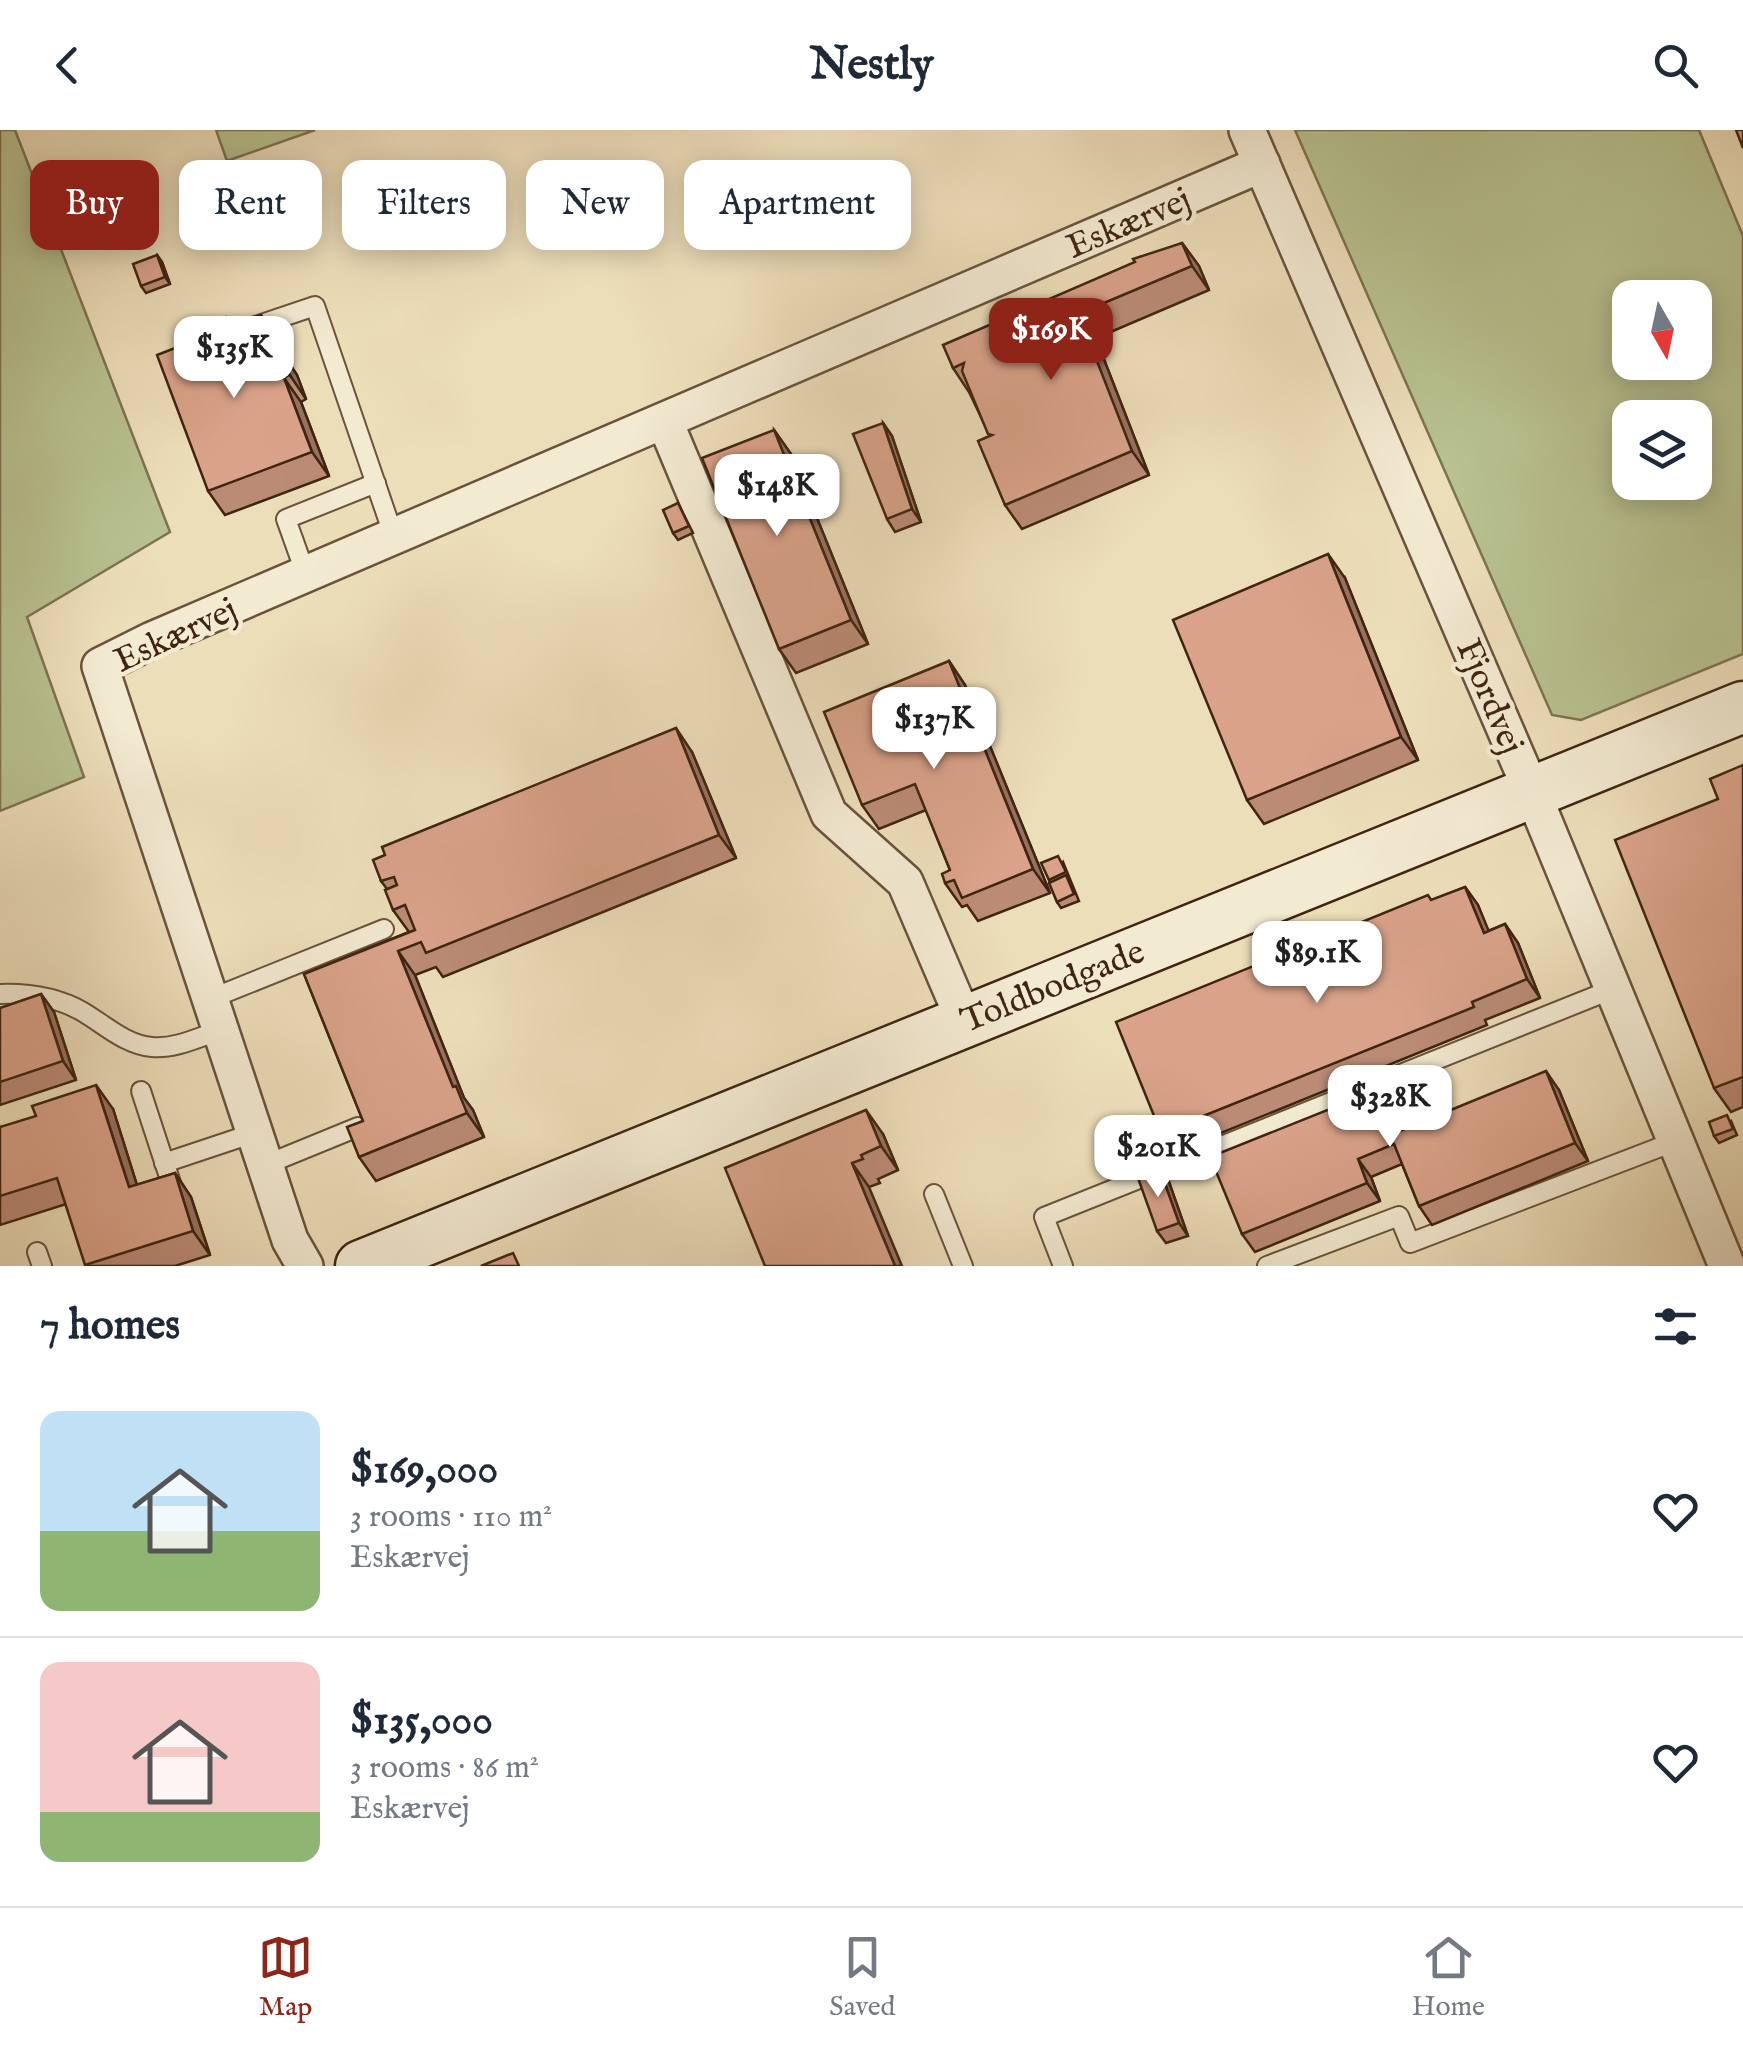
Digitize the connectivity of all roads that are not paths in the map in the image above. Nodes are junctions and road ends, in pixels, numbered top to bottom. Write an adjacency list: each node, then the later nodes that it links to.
1 (1248, 130): 2 (street, Fjordvej)
2 (1262, 164): 4 (street, Eskærvej); 9 (street, Fjordvej)
3 (224, 337): 5 (lane)
4 (664, 422): 6 (street, Eskærvej); 14 (street)
5 (376, 483): 6 (lane); 7 (lane)
6 (394, 537): 7 (street, Eskærvej)
7 (306, 575): 13 (street, Eskærvej)
8 (1743, 708): 9 (street, Toldbodgade)
9 (1532, 792): 11 (street, Fjordvej); 14 (street, Toldbodgade)
10 (384, 930): 13 (lane)
11 (1614, 989): 17 (street, Fjordvej); 26 (lane)
12 (0, 994): 13 (lane)
13 (215, 1015): 18 (street, Eskærvej)
14 (964, 1020): 24 (street, Toldbodgade)
15 (142, 1092): 19 (lane)
16 (358, 1127): 18 (lane)
17 (1676, 1140): 22 (street, Fjordvej); 27 (lane)
18 (260, 1149): 19 (lane); 23 (street, Eskærvej)
19 (164, 1163): 20 (lane)
20 (172, 1186)
21 (934, 1194): 25 (lane)
22 (1730, 1252)
23 (305, 1266)
24 (362, 1266)
25 (963, 1266)
26 (1063, 1266)
27 (1267, 1266)

